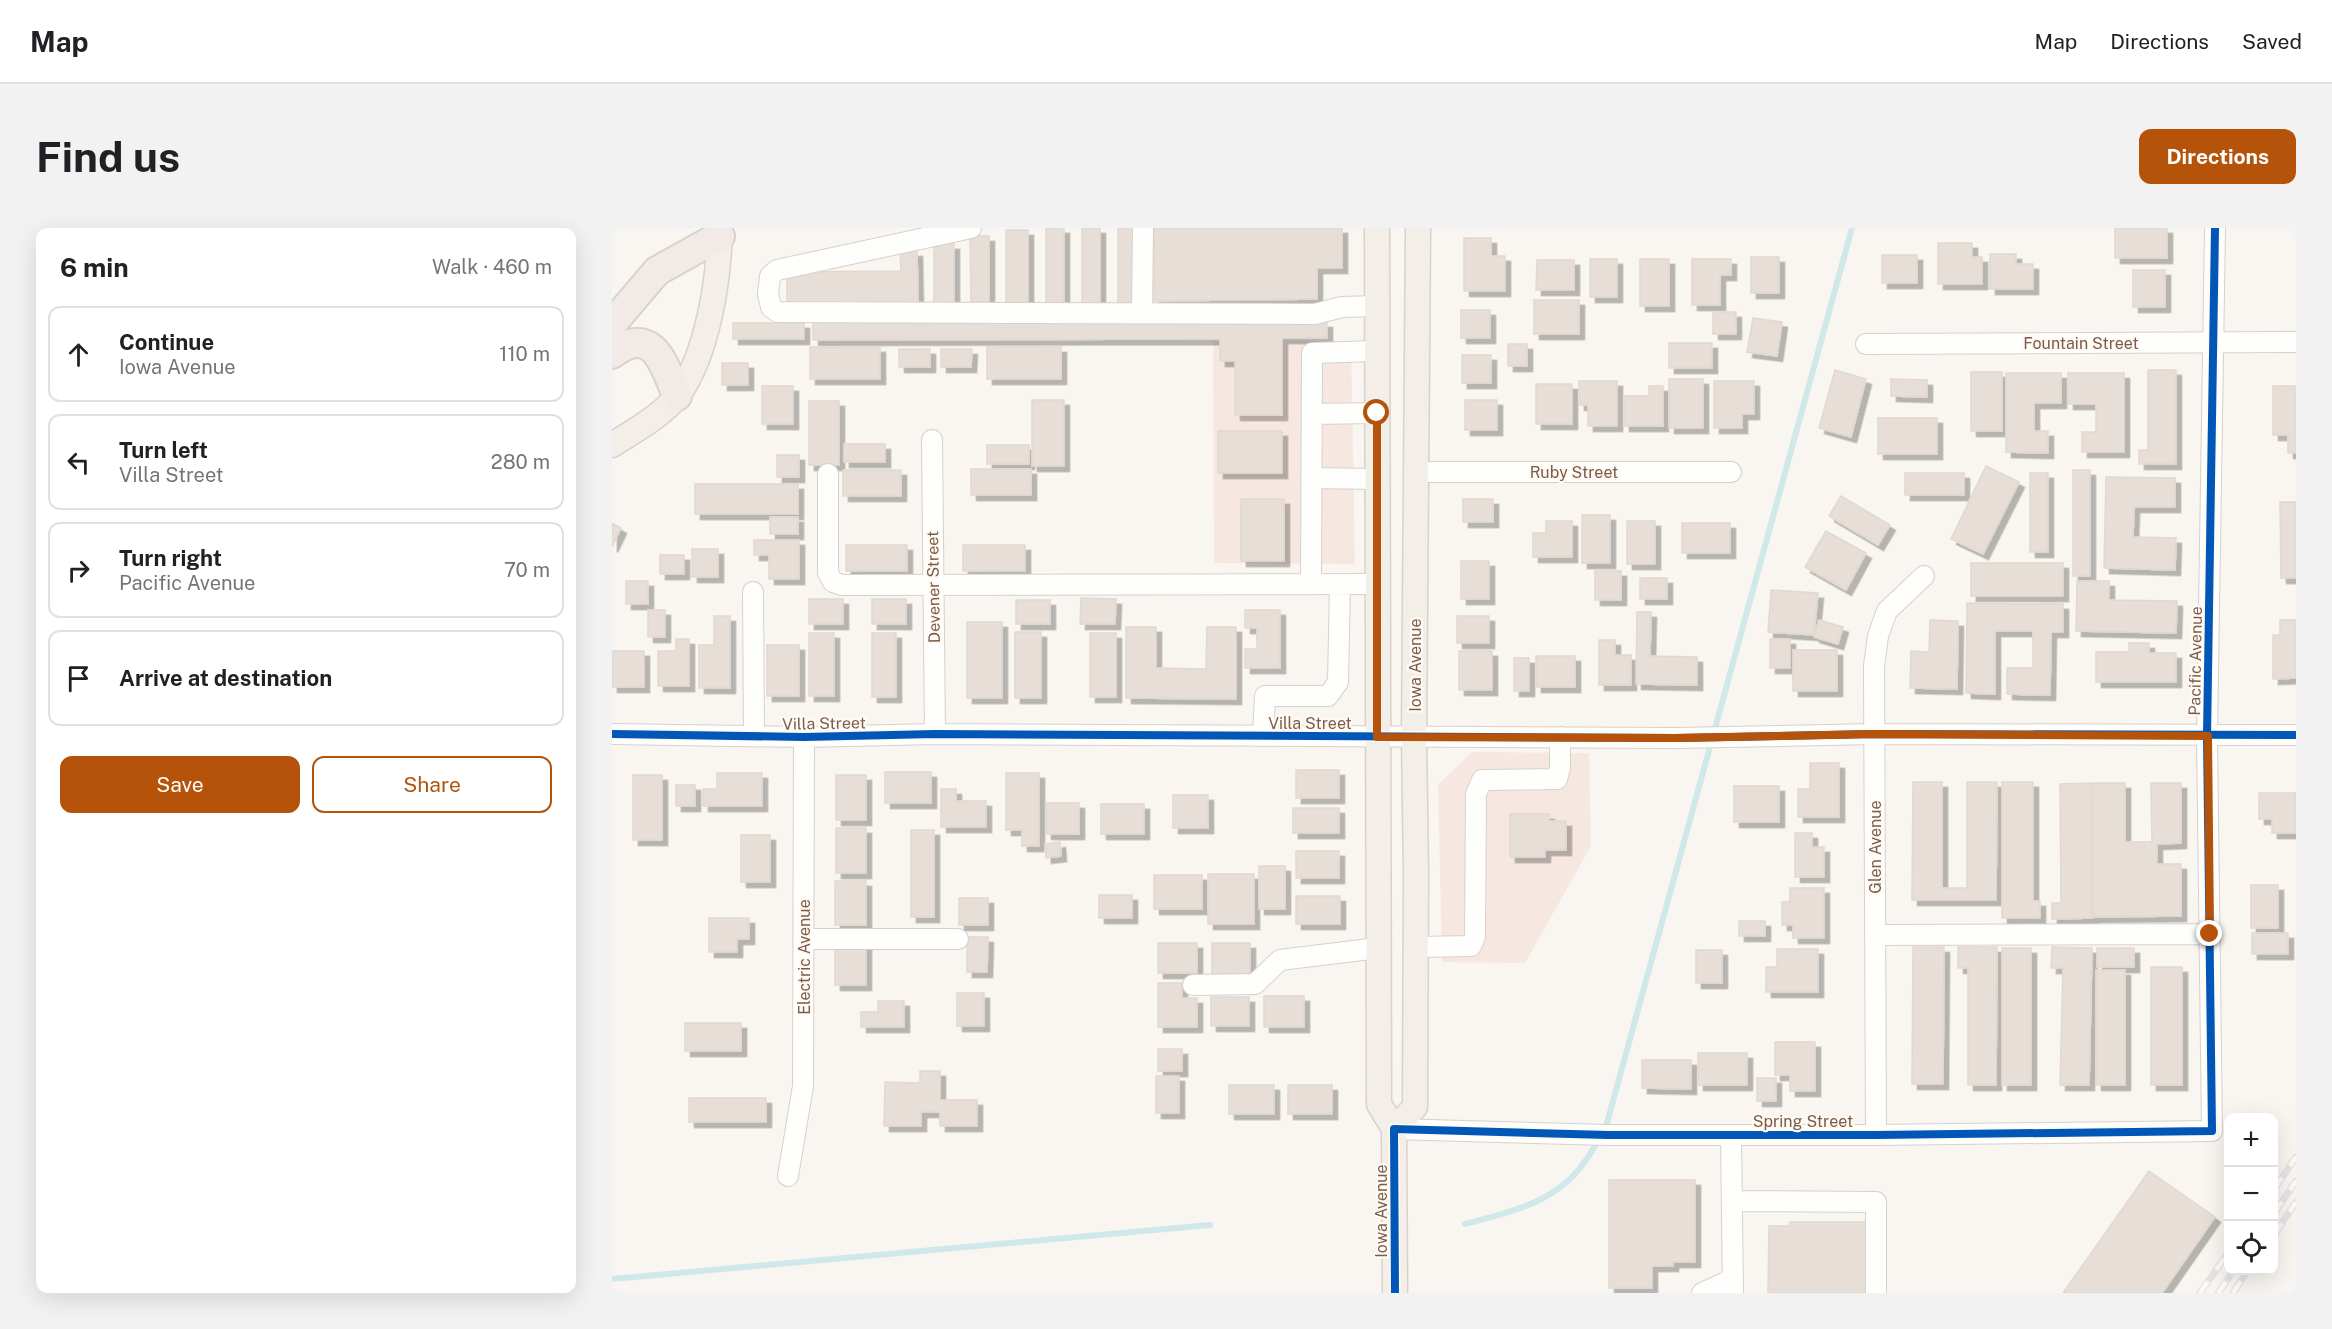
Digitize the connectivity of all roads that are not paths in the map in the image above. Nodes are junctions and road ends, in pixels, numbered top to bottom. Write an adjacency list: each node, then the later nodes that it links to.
1 (971, 228): 8 (street)
2 (1143, 228): 8 (street)
3 (1377, 228): 7 (main road, Iowa Avenue)
4 (1418, 228): 20 (main road, Iowa Avenue)
5 (2215, 228): 10 (street, Pacific Avenue)
6 (724, 231): 9 (highway); 15 (main road)
7 (1377, 306): 8 (street); 13 (main road, Iowa Avenue)
8 (1142, 313)
9 (612, 324)
10 (2213, 342): 11 (street, Fountain Street); 12 (street, Fountain Street); 37 (street, Pacific Avenue)
11 (2296, 342)
12 (1866, 344)
13 (1377, 351): 16 (main road, Iowa Avenue); 17 (street)
14 (612, 354): 15 (highway)
15 (677, 396): 19 (main road)
16 (1377, 413): 17 (street); 24 (main road, Iowa Avenue)
17 (1312, 414): 23 (street)
18 (932, 440): 29 (street, Devener Street)
19 (612, 445)
20 (1416, 472): 21 (street, Ruby Street); 40 (main road, Iowa Avenue)
21 (1731, 472)
22 (828, 474): 29 (street)
23 (1311, 478): 24 (street); 26 (street)
24 (1376, 479): 28 (main road, Iowa Avenue)
25 (1924, 576): 32 (street, Glen Avenue)
26 (1311, 584): 27 (street); 29 (street)
27 (1340, 584): 28 (street); 36 (street)
28 (1376, 584): 39 (main road, Iowa Avenue)
29 (933, 586): 31 (street, Devener Street)
30 (753, 592): 35 (street)
31 (935, 734): 36 (street, Villa Street); 38 (street, Villa Street)
32 (1875, 734): 37 (street, Villa Street); 41 (street, Villa Street); 43 (street, Glen Avenue)
33 (612, 735): 35 (street, Villa Street)
34 (2296, 735): 37 (street, Villa Street)
35 (754, 736): 38 (street, Villa Street)
36 (1263, 736): 39 (street, Villa Street)
37 (2208, 736): 42 (street, Pacific Avenue)
38 (804, 737): 44 (street, Electric Avenue)
39 (1377, 737): 40 (street, Villa Street); 47 (main road, Iowa Avenue)
40 (1414, 737): 41 (street, Villa Street); 46 (main road, Iowa Avenue)
41 (1560, 737): 46 (street)
42 (2210, 934): 43 (street); 50 (street, Pacific Avenue)
43 (1875, 935): 52 (street, Glen Avenue)
44 (804, 939): 45 (street); 53 (street, Electric Avenue)
45 (958, 939)
46 (1416, 947): 49 (main road, Iowa Avenue)
47 (1378, 948): 48 (street); 49 (main road, Iowa Avenue)
48 (1193, 985)
49 (1394, 1129): 51 (street, Spring Street); 56 (main road, Iowa Avenue)
50 (2212, 1131): 52 (street, Spring Street)
51 (1731, 1135): 52 (street, Spring Street); 54 (street)
52 (1876, 1135)
53 (788, 1176)
54 (1732, 1201): 55 (street); 58 (street)
55 (1733, 1286): 57 (street)
56 (1395, 1293)
57 (1702, 1293)
58 (1876, 1293)

